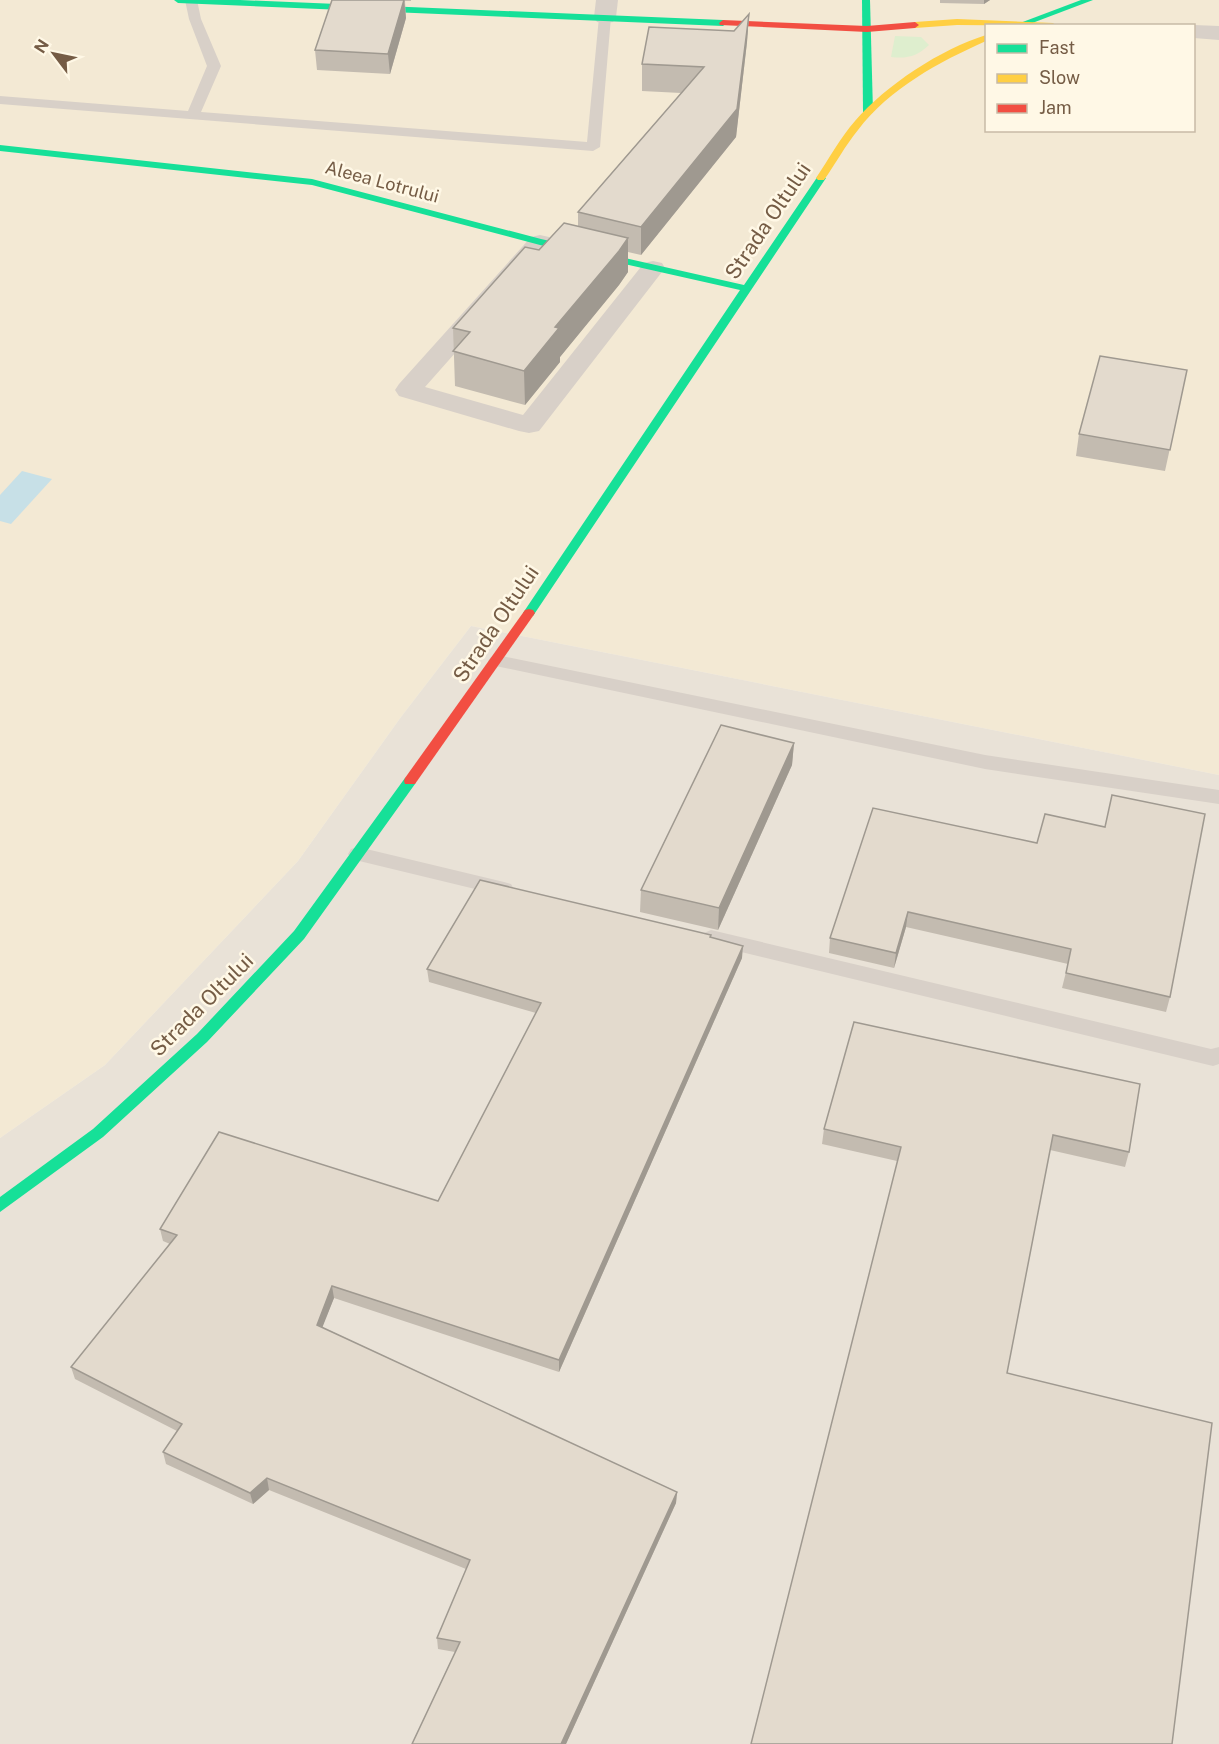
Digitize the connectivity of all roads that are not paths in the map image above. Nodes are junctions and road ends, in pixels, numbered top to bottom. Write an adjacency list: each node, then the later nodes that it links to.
1 (178, 0): 2 (main road)
2 (191, 0): 5 (main road); 14 (lane)
3 (866, 0): 8 (main road)
4 (1089, 0): 7 (main road)
5 (606, 8): 8 (main road); 14 (lane)
6 (998, 24): 8 (main road)
7 (1021, 24)
8 (867, 28): 13 (main road)
9 (1195, 32): 10 (street)
10 (1219, 33)
11 (985, 39): 13 (main road, Strada Oltului)
12 (0, 100): 14 (lane)
13 (868, 112): 18 (main road, Strada Oltului)
14 (194, 114)
15 (0, 148): 16 (main road, Aleea Lotrului)
16 (540, 242): 17 (main road, Aleea Lotrului); 17 (street)
17 (653, 268): 18 (main road, Aleea Lotrului)
18 (748, 289): 19 (main road, Strada Oltului)
19 (497, 661): 20 (lane); 21 (main road, Strada Oltului)
20 (1219, 797)
21 (358, 854): 22 (lane); 25 (main road, Strada Oltului)
22 (521, 893)
23 (696, 934): 24 (lane)
24 (1217, 1062)
25 (0, 1206)

